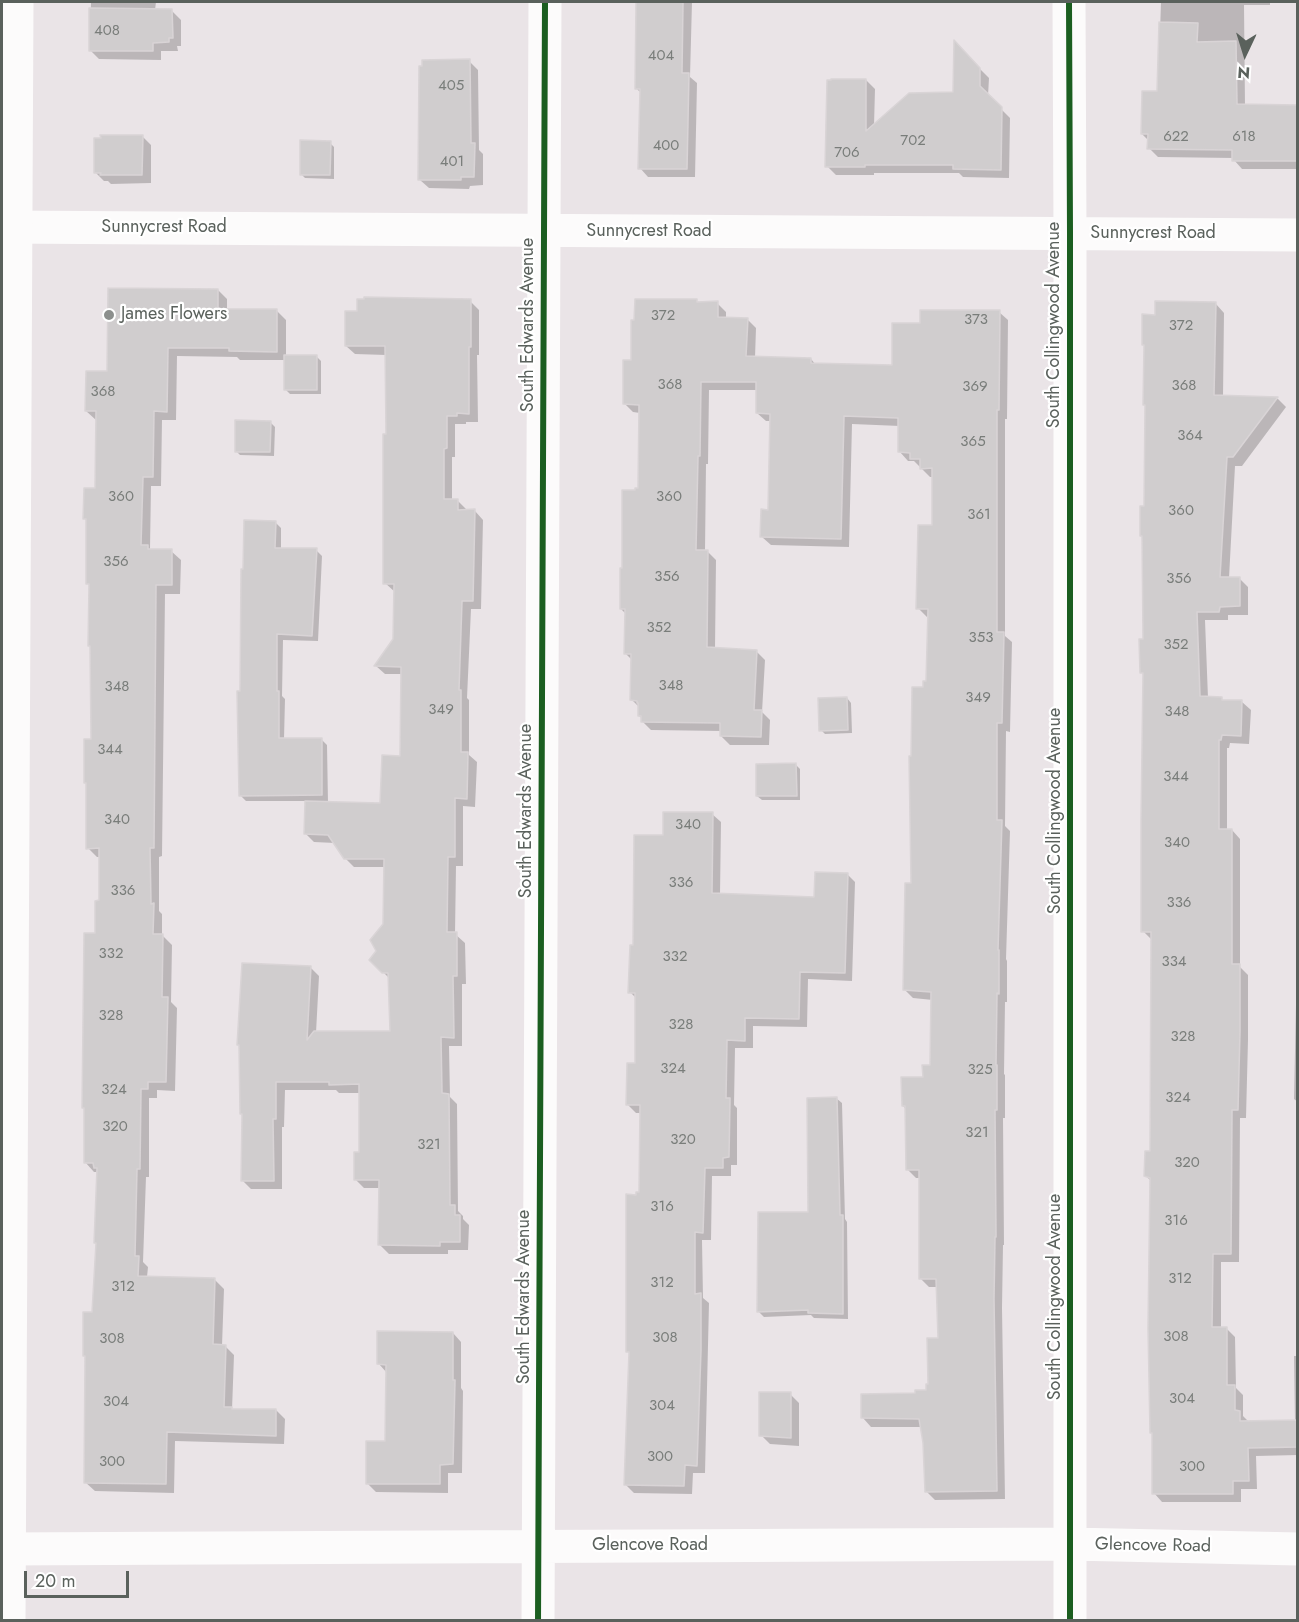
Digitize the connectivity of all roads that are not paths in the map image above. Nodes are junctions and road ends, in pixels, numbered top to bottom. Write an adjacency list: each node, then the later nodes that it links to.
1 (17, 2): 4 (street)
2 (545, 2): 5 (street, South Edwards Avenue)
3 (1069, 2): 6 (street, South Collingwood Avenue)
4 (9, 227): 5 (street, Sunnycrest Road); 10 (street)
5 (545, 231): 6 (street, Sunnycrest Road); 9 (street, South Edwards Avenue)
6 (1071, 233): 7 (street, Sunnycrest Road); 8 (street, South Collingwood Avenue)
7 (1298, 235)
8 (1071, 1544): 9 (street, Glencove Road); 11 (street, Glencove Road); 14 (street, South Collingwood Avenue)
9 (539, 1546): 10 (street, Glencove Road); 13 (street, South Edwards Avenue)
10 (5, 1549): 12 (street)
11 (1298, 1549)
12 (9, 1620)
13 (538, 1620)
14 (1070, 1620)

